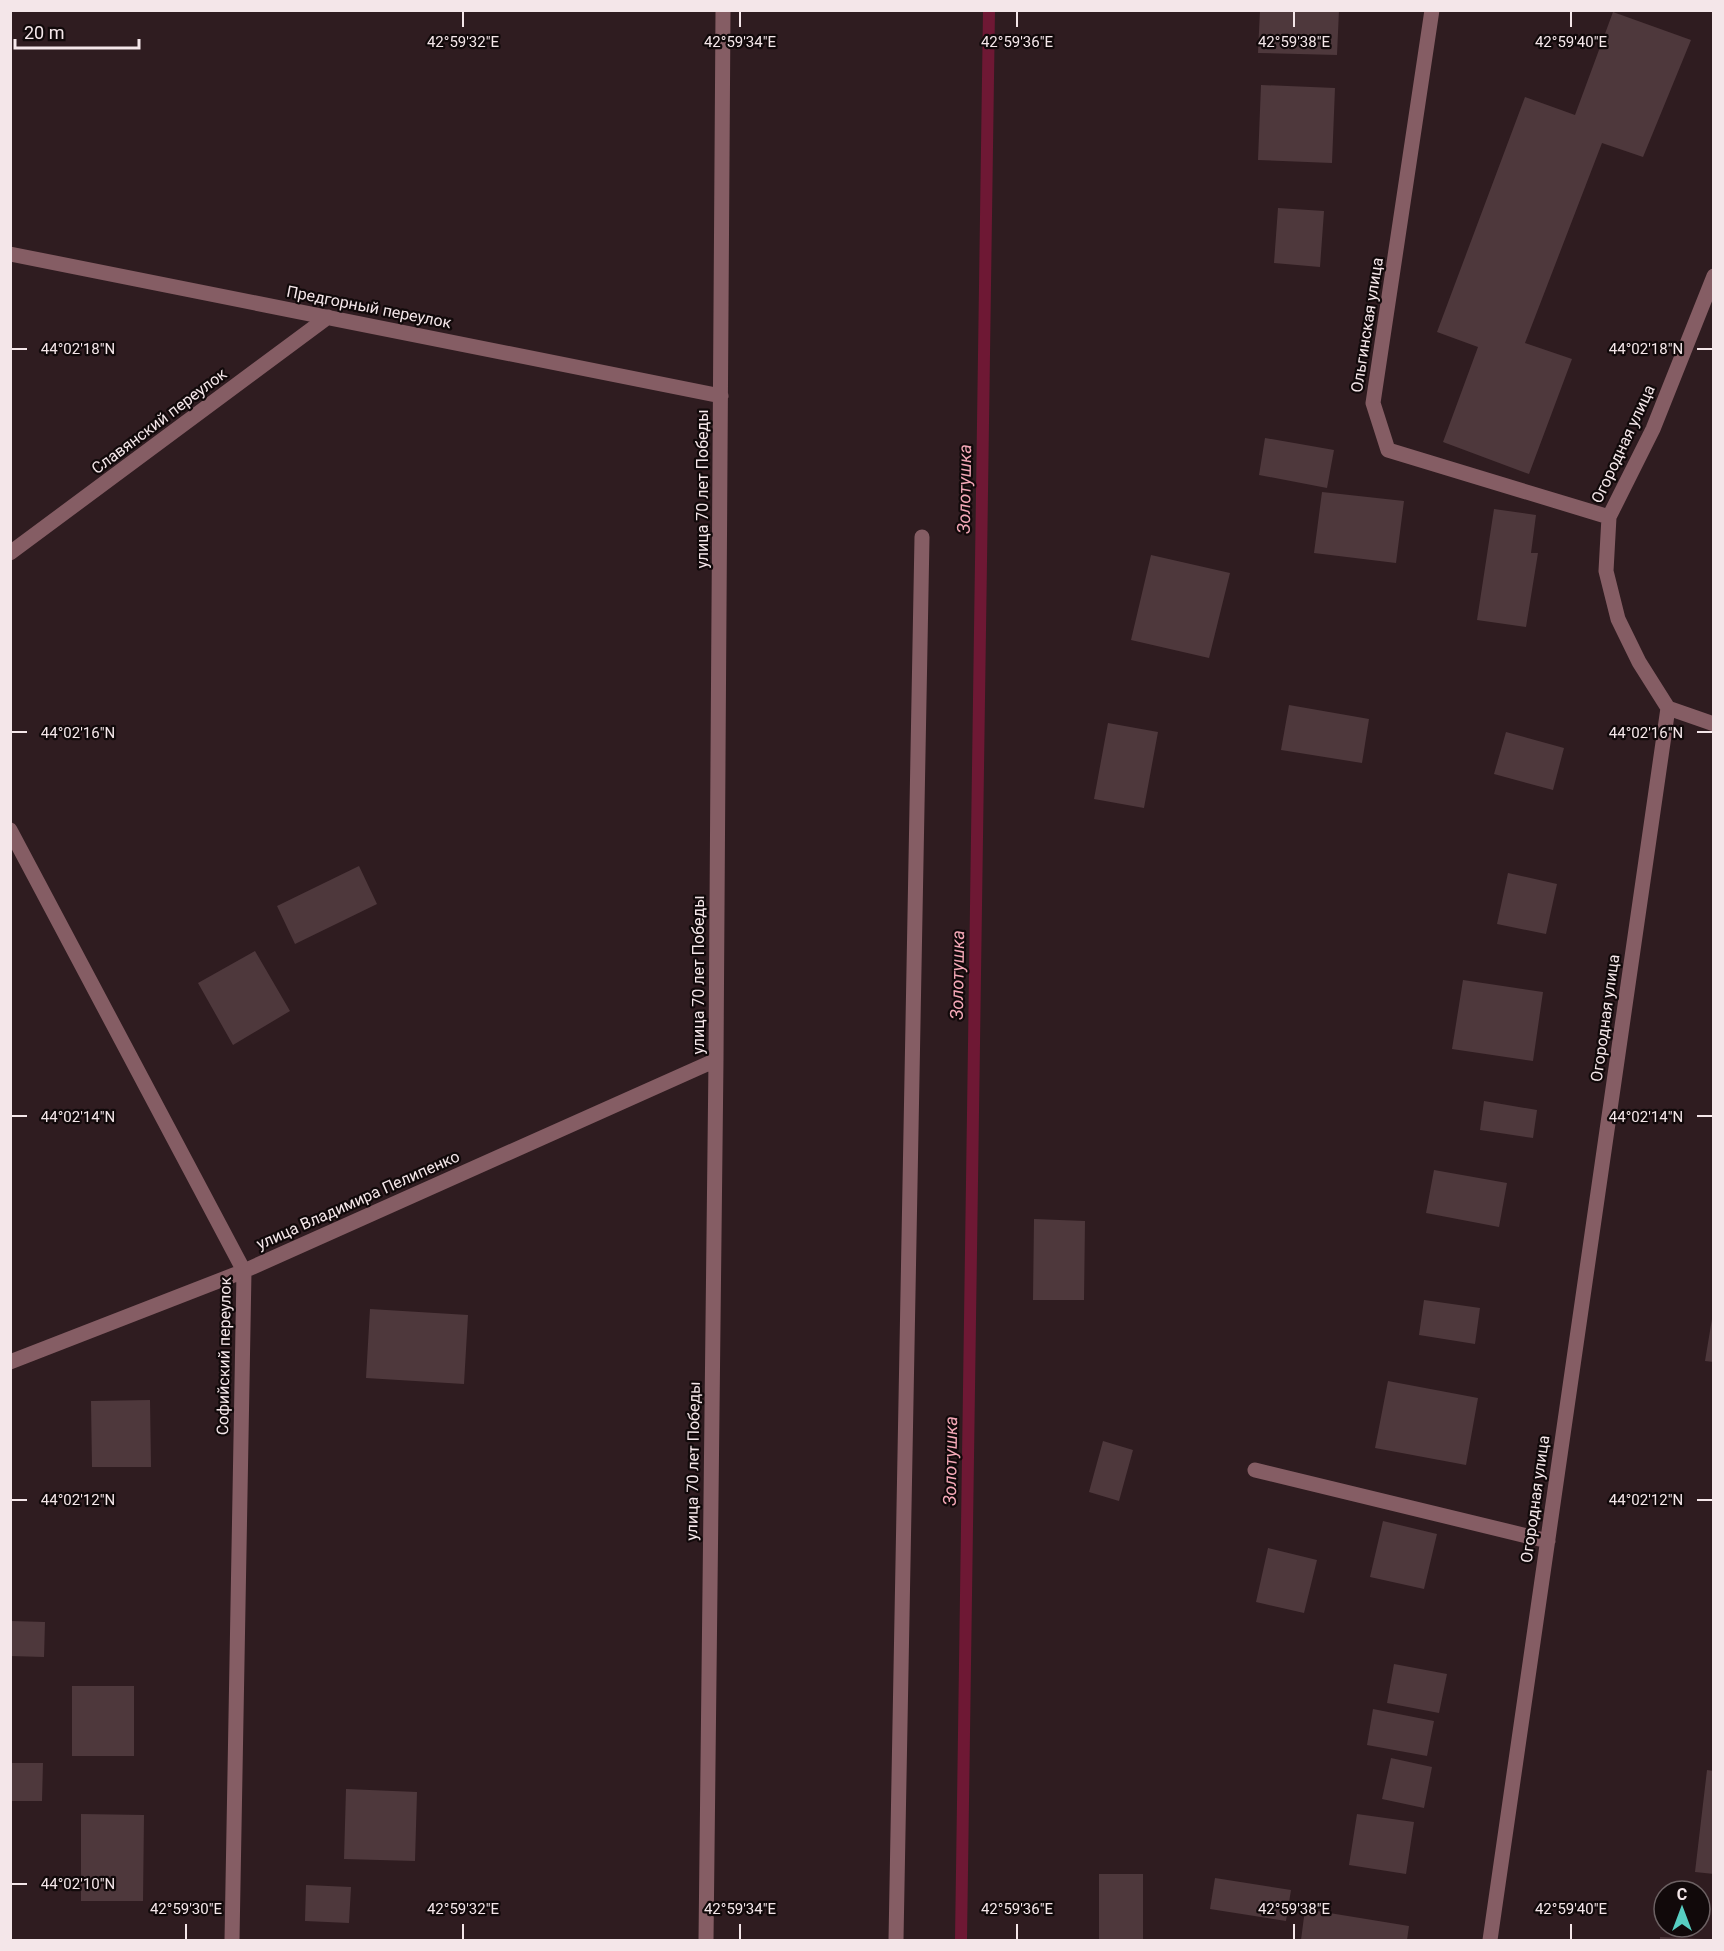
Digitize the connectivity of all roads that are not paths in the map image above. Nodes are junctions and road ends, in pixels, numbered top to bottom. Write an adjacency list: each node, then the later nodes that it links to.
1 (723, 10): 6 (street, улица 70 лет Победы)
2 (1432, 10): 7 (street, Ольгинская улица)
3 (10, 254): 5 (street, Предгорный переулок)
4 (1713, 276): 7 (street, Огородная улица)
5 (328, 317): 6 (street, Предгорный переулок); 9 (street, Славянский переулок)
6 (721, 396): 13 (street, улица 70 лет Победы)
7 (1609, 517): 10 (street, Огородная улица)
8 (922, 537): 20 (street)
9 (10, 553)
10 (1668, 708): 11 (street); 17 (street, Огородная улица)
11 (1713, 724)
12 (10, 830): 14 (street, Софийский переулок)
13 (716, 1060): 14 (street, улица Владимира Пелипенко); 19 (street, улица 70 лет Победы)
14 (244, 1271): 15 (street, улица Владимира Пелипенко); 18 (street, Софийский переулок)
15 (10, 1362)
16 (1255, 1470): 17 (street)
17 (1548, 1541): 21 (street, Огородная улица)
18 (232, 1941)
19 (706, 1941)
20 (896, 1941)
21 (1490, 1941)

